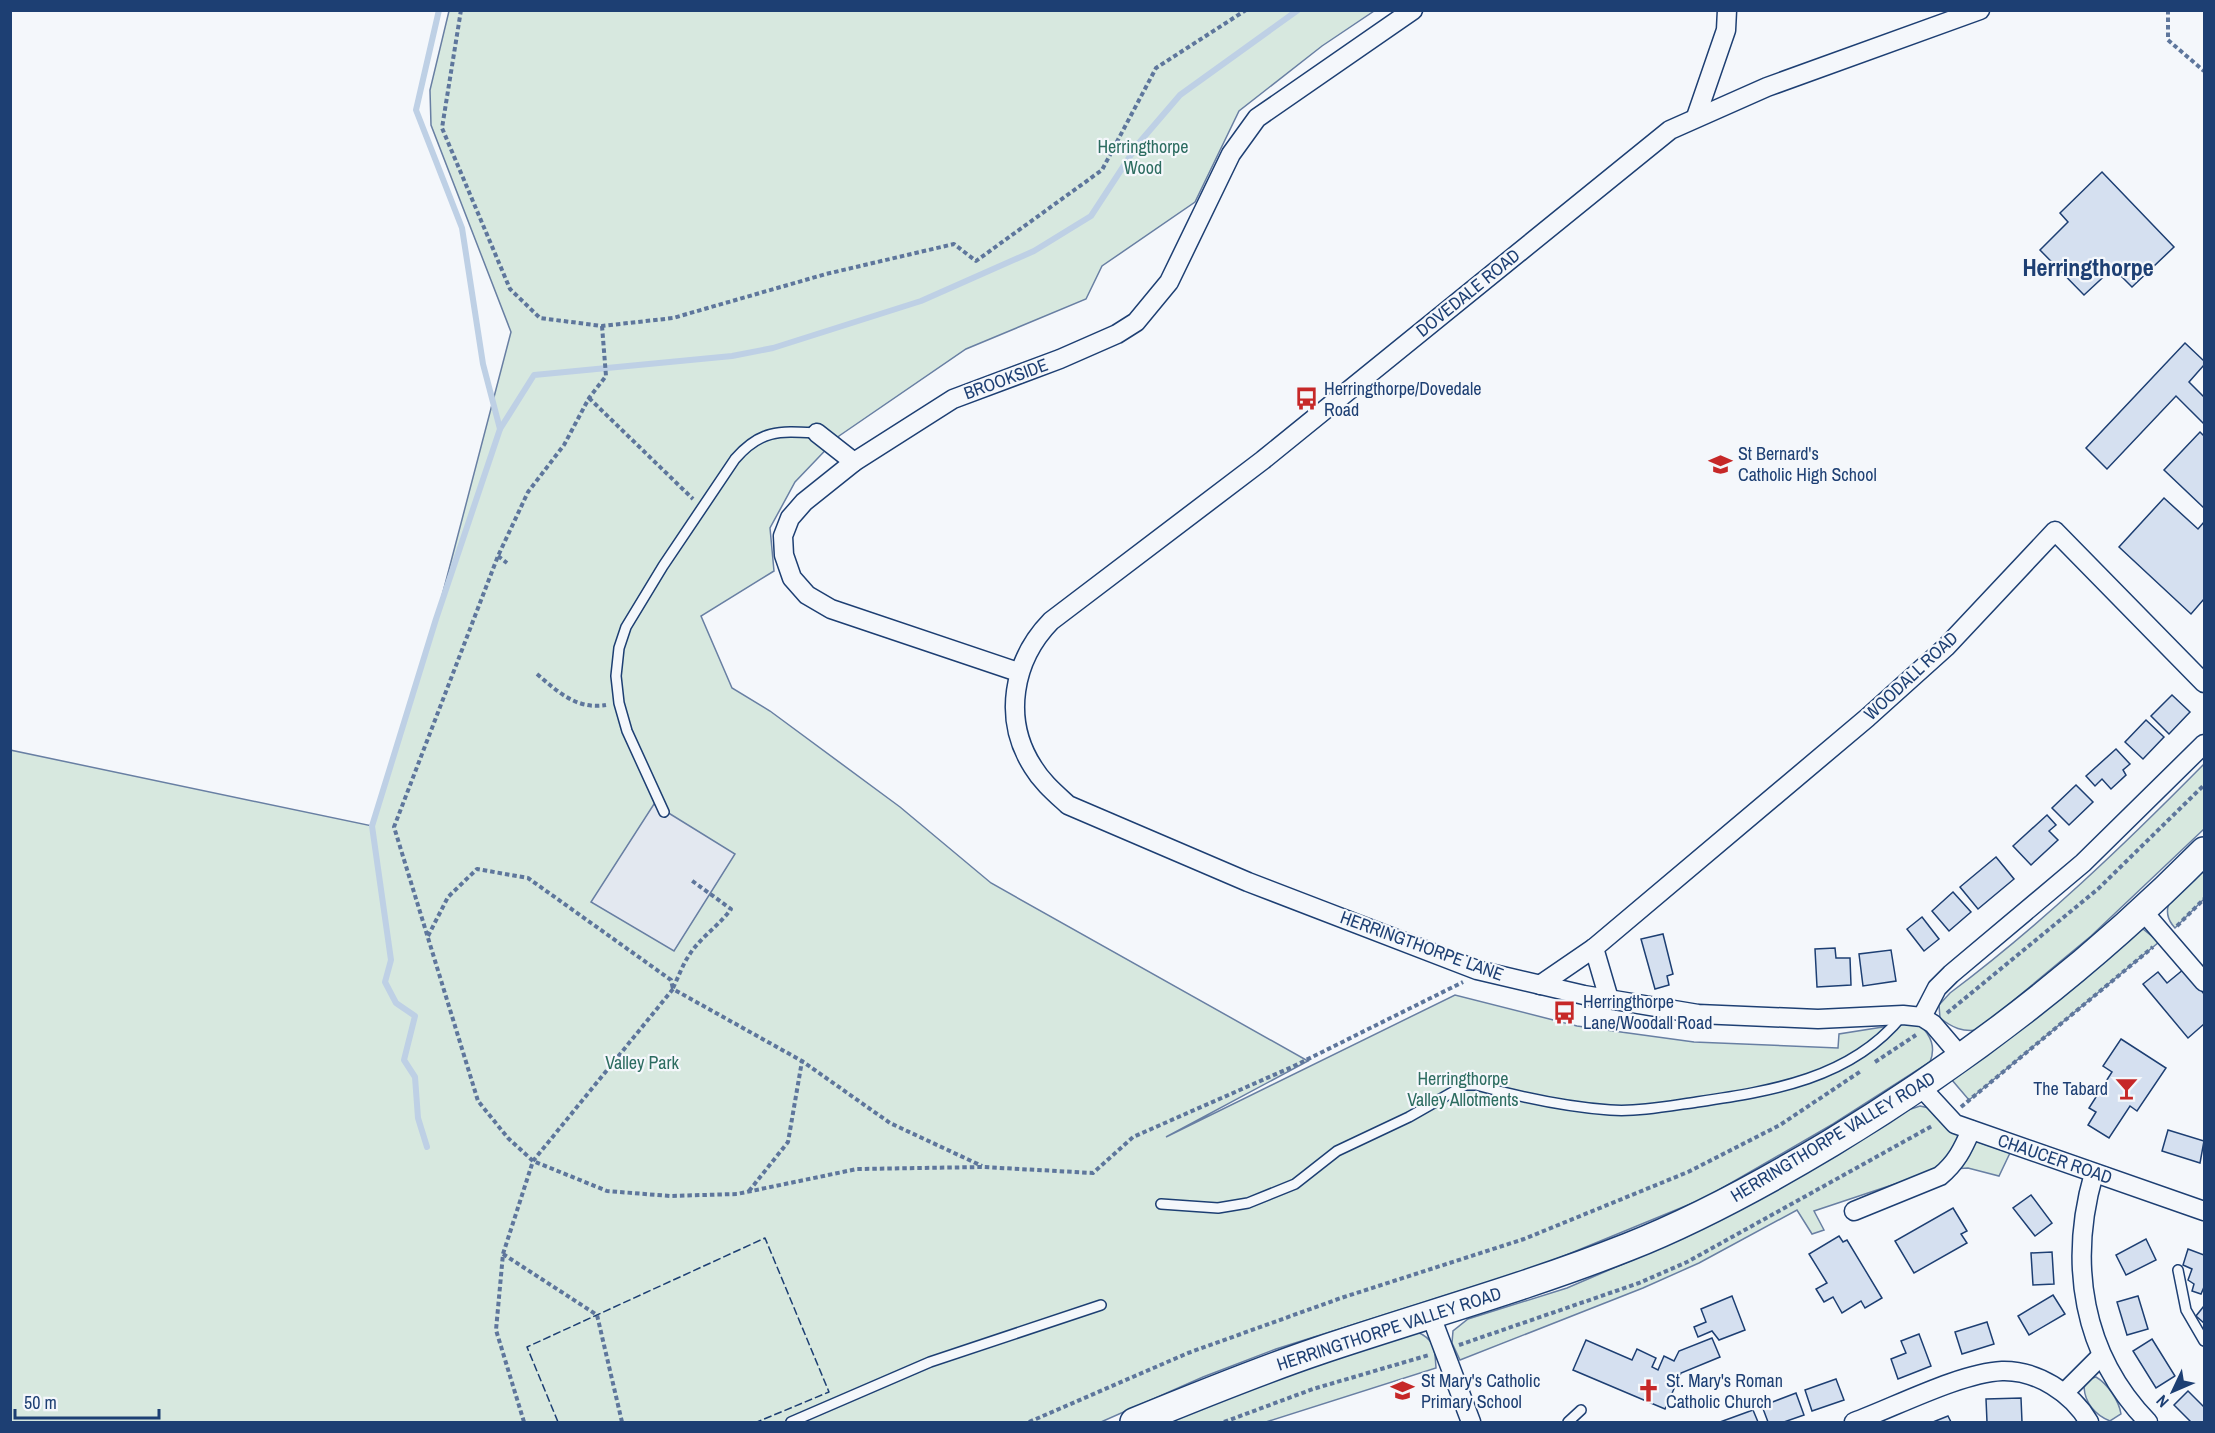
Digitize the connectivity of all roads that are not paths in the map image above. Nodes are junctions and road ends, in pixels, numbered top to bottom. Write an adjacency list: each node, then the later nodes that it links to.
1 (1413, 10): 6 (street, BROOKSIDE)
2 (1727, 10): 4 (street)
3 (1980, 10): 4 (street, DOVEDALE ROAD)
4 (1696, 117): 7 (street, DOVEDALE ROAD)
5 (817, 433): 6 (street); 10 (lane)
6 (854, 462): 7 (street, BROOKSIDE)
7 (1018, 672): 15 (street, HERRINGTHORPE LANE)
8 (2205, 682): 13 (street, WOODALL ROAD)
9 (2205, 744): 17 (street)
10 (664, 812)
11 (2205, 851): 12 (main road, HERRINGTHORPE VALLEY ROAD)
12 (2142, 910): 14 (street); 18 (main road, HERRINGTHORPE VALLEY ROAD)
13 (1594, 948): 15 (street, WOODALL ROAD); 16 (street)
14 (2205, 982)
15 (1540, 985): 16 (street, HERRINGTHORPE LANE)
16 (1609, 999): 17 (street, HERRINGTHORPE LANE)
17 (1919, 1018): 18 (street); 22 (lane)
18 (1962, 1058): 19 (main road, HERRINGTHORPE VALLEY ROAD)
19 (1920, 1086): 20 (street, CHAUCER ROAD); 27 (main road, HERRINGTHORPE VALLEY ROAD)
20 (1971, 1130): 21 (street, CHAUCER ROAD); 23 (street)
21 (2094, 1173): 24 (street, CHAUCER ROAD); 29 (street)
22 (1161, 1204)
23 (1854, 1211)
24 (2205, 1211)
25 (2178, 1270): 28 (lane)
26 (1101, 1305): 34 (lane)
27 (1431, 1316): 35 (main road, HERRINGTHORPE VALLEY ROAD); 36 (street)
28 (2205, 1341)
29 (2101, 1356): 30 (street); 33 (street)
30 (2064, 1393): 32 (street); 38 (street)
31 (1581, 1410): 37 (lane)
32 (2087, 1419)
33 (2144, 1421)
34 (791, 1422)
35 (1134, 1422)
36 (1471, 1422)
37 (1568, 1422)
38 (1854, 1422)

